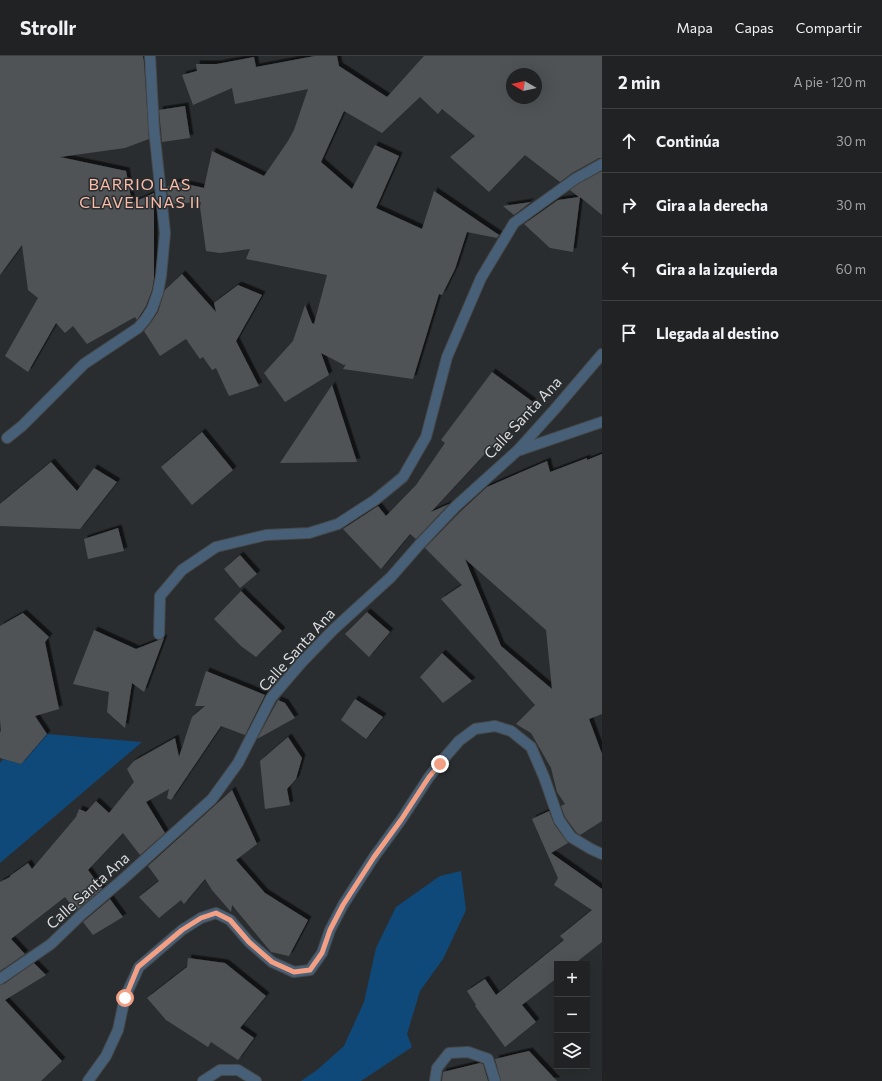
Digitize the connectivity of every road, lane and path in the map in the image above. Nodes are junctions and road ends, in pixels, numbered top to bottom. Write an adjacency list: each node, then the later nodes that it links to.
1 (150, 56): 5 (street)
2 (602, 164): 7 (street)
3 (602, 354): 6 (street, Calle Santa Ana)
4 (602, 422): 6 (street)
5 (8, 438)
6 (518, 450): 9 (street, Calle Santa Ana)
7 (159, 634)
8 (602, 854): 10 (street)
9 (0, 980)
10 (88, 1081)
11 (203, 1081): 12 (street)
12 (256, 1081)
13 (435, 1081): 14 (street)
14 (495, 1081)

